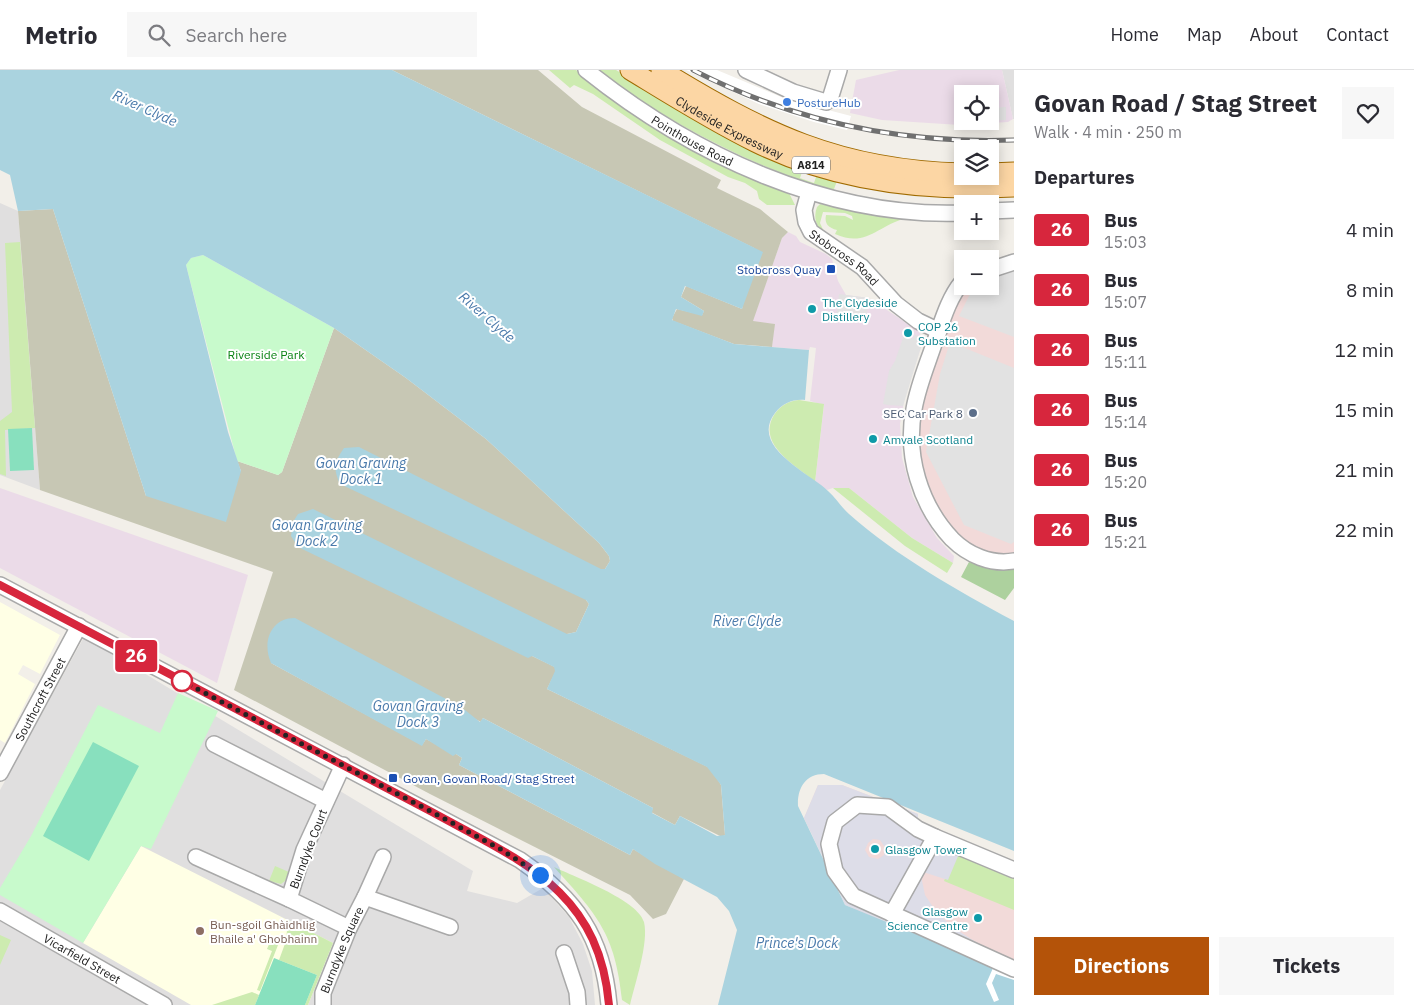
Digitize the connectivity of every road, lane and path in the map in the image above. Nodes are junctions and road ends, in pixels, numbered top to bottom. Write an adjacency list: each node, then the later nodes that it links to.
1 (586, 70): 10 (street, Pointhouse Road)
2 (630, 70): 9 (main road, Clydeside Expressway / A814)
3 (661, 70): 7 (main road, Clydeside Expressway / A814)
4 (746, 70): 5 (street)
5 (839, 70)
6 (1014, 172): 8 (main road)
7 (954, 173)
8 (999, 173)
9 (1014, 188)
10 (809, 192): 13 (street); 17 (street, Stobcross Road)
11 (1014, 210): 12 (street)
12 (999, 211)
13 (954, 213)
14 (1014, 262): 15 (street)
15 (999, 267)
16 (954, 295): 17 (street)
17 (939, 331): 18 (street)
18 (1014, 561)
19 (0, 585): 20 (street)
20 (79, 626): 22 (street); 23 (street, Southcroft Street)
21 (214, 744): 24 (street)
22 (343, 765): 24 (street, Burndyke Court); 42 (street)
23 (0, 773)
24 (326, 801): 32 (street, Burndyke Court)
25 (935, 837): 26 (street); 34 (street); 34 (street)
26 (962, 849): 29 (street); 30 (street)
27 (196, 857): 32 (street)
28 (383, 857): 31 (street)
29 (1014, 860)
30 (1014, 870)
31 (366, 897): 35 (street, Burndyke Square); 36 (street, Burndyke Square)
32 (289, 900): 36 (street, Burndyke Court)
33 (0, 911): 39 (street, Vicarfield Street)
34 (892, 914): 38 (street)
35 (450, 927)
36 (349, 928): 40 (street, Burndyke Square)
37 (564, 953): 41 (street)
38 (1014, 968)
39 (164, 1005)
40 (322, 1005)
41 (578, 1005)
42 (609, 1005)

